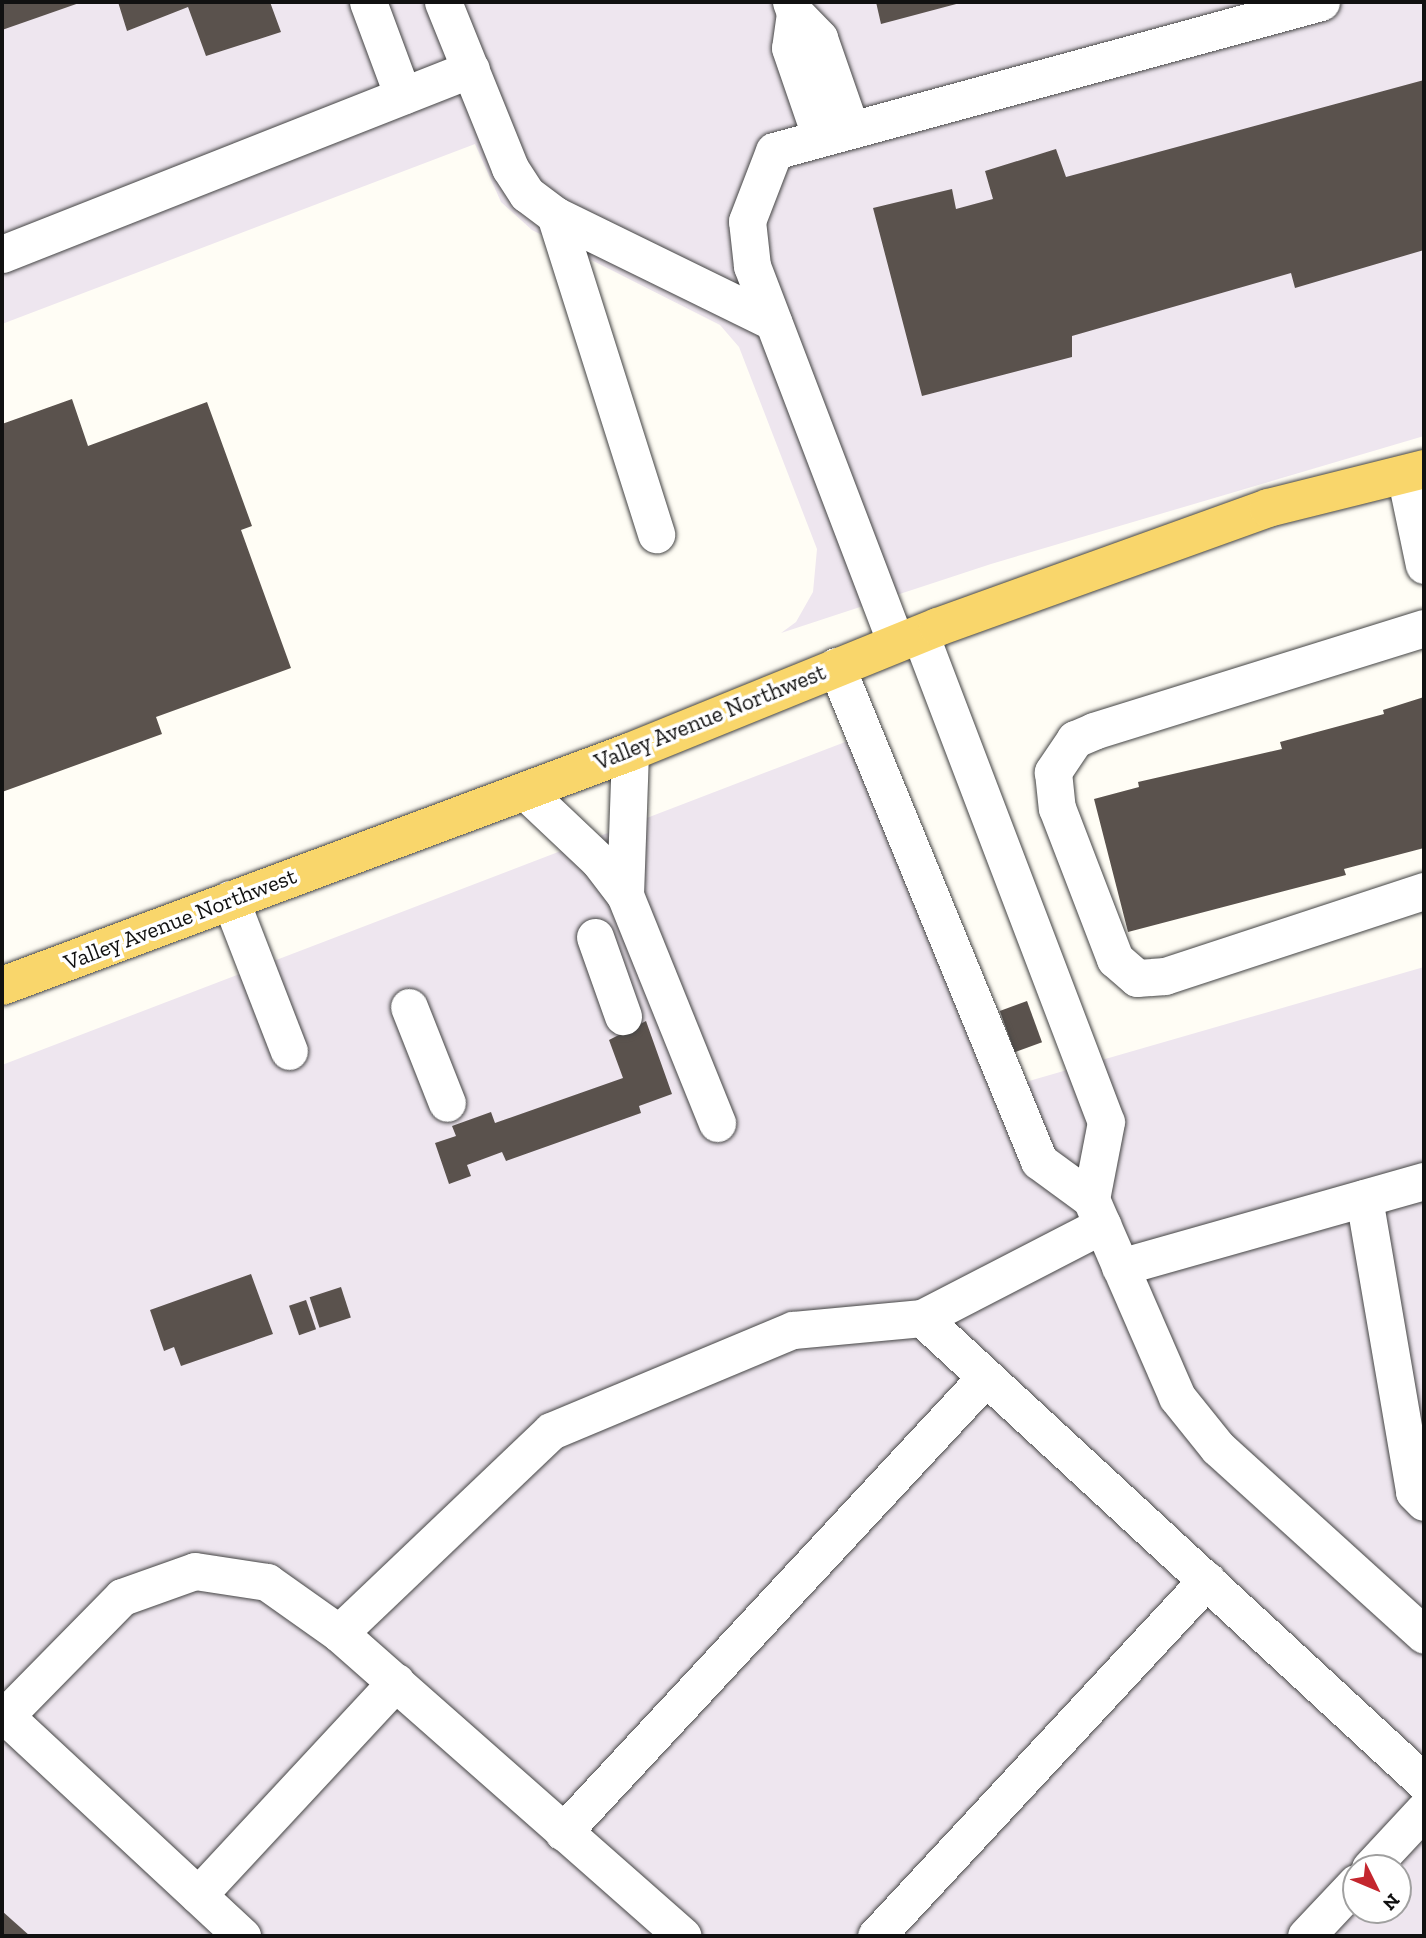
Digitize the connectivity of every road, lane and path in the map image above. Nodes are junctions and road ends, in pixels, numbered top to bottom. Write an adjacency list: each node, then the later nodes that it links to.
1 (368, 2): 6 (lane)
2 (443, 2): 5 (lane)
3 (1321, 2): 7 (lane)
4 (793, 7): 7 (lane)
5 (471, 69): 6 (lane); 8 (lane)
6 (403, 96): 9 (lane)
7 (835, 131): 10 (lane)
8 (555, 215): 10 (lane); 12 (lane)
9 (2, 254)
10 (773, 322): 15 (lane)
11 (1415, 472): 13 (lane); 15 (main road, Valley Avenue Northwest)
12 (656, 534)
13 (1424, 565)
14 (1424, 628): 19 (lane)
15 (908, 638): 16 (main road, Valley Avenue Northwest); 31 (lane)
16 (836, 666): 17 (main road, Valley Avenue Northwest); 31 (lane)
17 (630, 752): 18 (main road, Valley Avenue Northwest); 20 (lane)
18 (525, 791): 20 (lane); 21 (main road, Valley Avenue Northwest)
19 (1424, 891)
20 (625, 895): 28 (lane)
21 (230, 899): 23 (main road, Valley Avenue Northwest); 26 (lane)
22 (595, 937): 25 (lane)
23 (2, 986)
24 (409, 1007): 27 (lane)
25 (622, 1016)
26 (289, 1051)
27 (447, 1102)
28 (717, 1123)
29 (1424, 1181): 30 (lane)
30 (1364, 1198): 32 (lane); 35 (lane)
31 (1096, 1212): 32 (lane); 33 (lane)
32 (1120, 1267): 38 (lane)
33 (922, 1318): 34 (lane); 37 (lane)
34 (986, 1377): 36 (lane); 43 (lane)
35 (1424, 1502)
36 (1206, 1580): 41 (lane); 49 (lane)
37 (339, 1633): 39 (lane); 40 (lane)
38 (1424, 1635)
39 (396, 1682): 43 (lane); 45 (lane)
40 (3, 1714): 45 (lane)
41 (1424, 1782)
42 (1424, 1810): 44 (lane)
43 (563, 1832): 48 (lane)
44 (1383, 1854)
45 (198, 1895): 47 (lane)
46 (1342, 1898): 50 (lane)
47 (242, 1936)
48 (683, 1936)
49 (876, 1936)
50 (1306, 1936)

